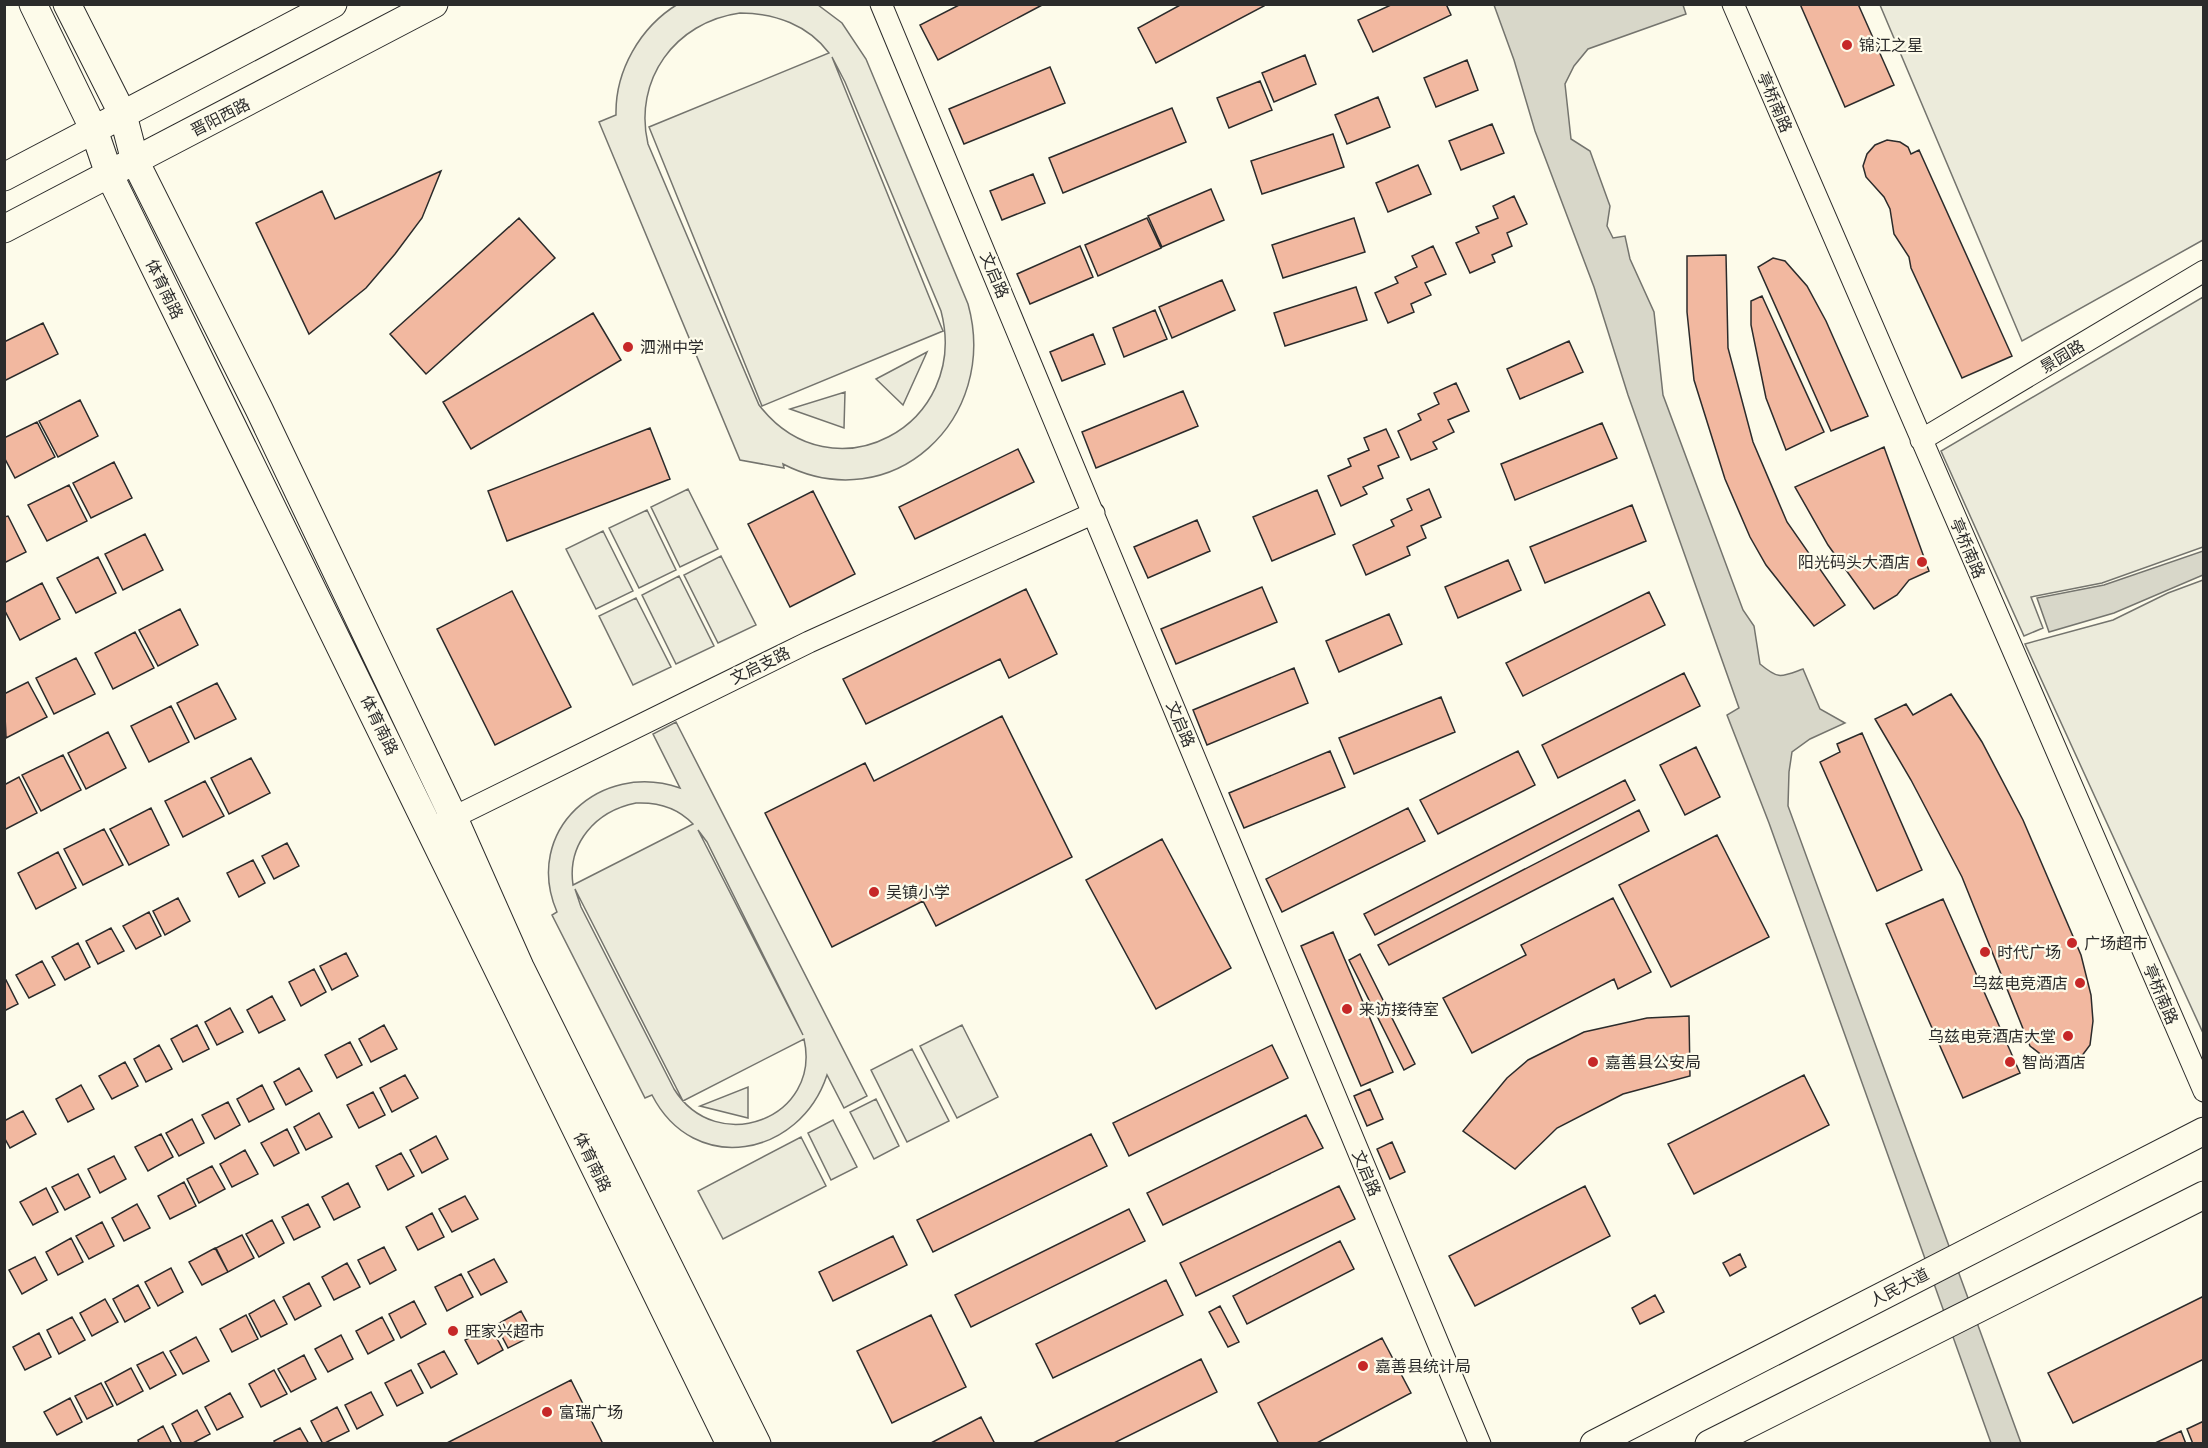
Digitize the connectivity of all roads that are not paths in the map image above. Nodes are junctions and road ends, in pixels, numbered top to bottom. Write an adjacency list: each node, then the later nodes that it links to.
1 (33, 4): 8 (main road, 体育南路)
2 (67, 4): 7 (main road, 体育南路)
3 (333, 4): 7 (main road)
4 (435, 4): 9 (main road, 晋阳西路)
5 (881, 4): 15 (street, 文启路)
6 (1733, 4): 14 (street, 亭桥南路)
7 (123, 115): 8 (main road); 9 (main road, 体育南路)
8 (94, 130): 10 (main road, 体育南路); 11 (main road)
9 (135, 161): 10 (main road, 晋阳西路); 16 (main road, 体育南路)
10 (109, 174): 12 (main road, 晋阳西路); 16 (main road, 体育南路)
11 (4, 177)
12 (4, 229)
13 (2204, 272): 14 (street, 景园路)
14 (1921, 440): 17 (street, 亭桥南路)
15 (1094, 513): 16 (street, 文启支路); 22 (street, 文启路)
16 (442, 823): 20 (main road, 体育南路); 21 (main road, 体育南路)
17 (2204, 1091)
18 (2204, 1131): 23 (main road, 人民大道)
19 (2204, 1194): 24 (main road)
20 (730, 1443)
21 (757, 1443)
22 (1480, 1443)
23 (1594, 1443)
24 (1709, 1443)

